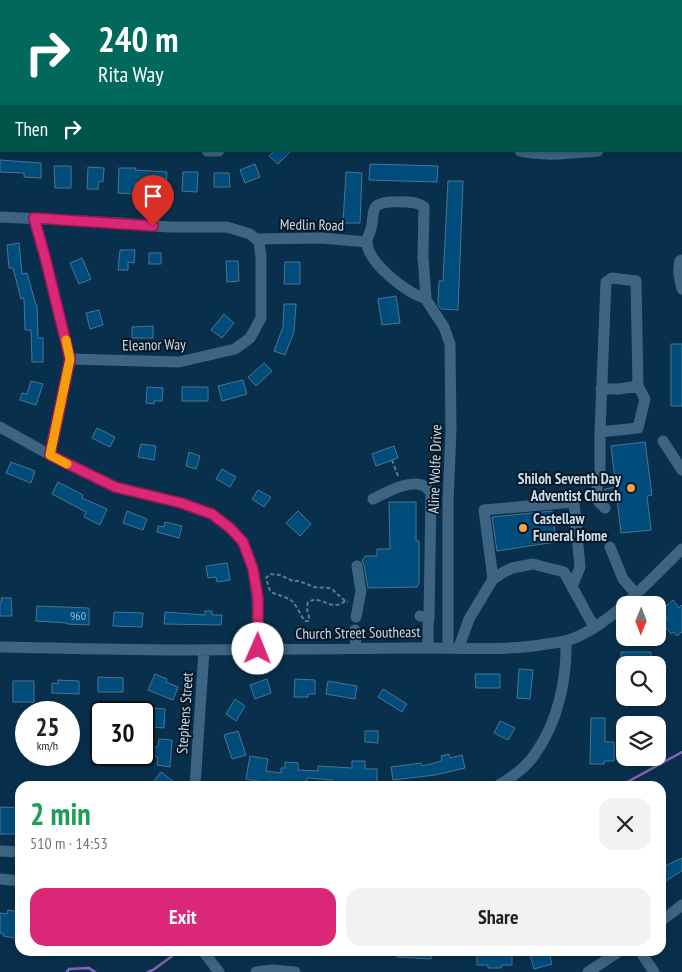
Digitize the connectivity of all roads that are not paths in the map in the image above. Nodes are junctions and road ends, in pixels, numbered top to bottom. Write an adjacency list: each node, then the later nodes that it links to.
1 (525, 152): 2 (street)
2 (584, 152)
3 (0, 217): 4 (street)
4 (34, 218): 5 (street); 10 (street)
5 (256, 239): 6 (street, Medlin Road); 10 (street, Eleanor Way)
6 (367, 242): 9 (street); 9 (street)
7 (681, 262): 8 (street)
8 (682, 287)
9 (424, 298): 18 (street, Aline Wolfe Drive)
10 (70, 359): 16 (street)
11 (638, 386): 12 (street); 12 (street); 14 (street)
12 (601, 389): 14 (street)
13 (0, 427): 16 (street)
14 (600, 432): 21 (street)
15 (663, 441): 17 (street)
16 (50, 455): 36 (street)
17 (682, 470)
18 (448, 490): 19 (street); 34 (street, Aline Wolfe Drive)
19 (431, 492): 20 (street); 33 (street)
20 (373, 499)
21 (605, 508)
22 (610, 548): 27 (street)
23 (682, 549): 27 (street, Church Street Southeast)
24 (357, 566): 28 (street)
25 (493, 579): 26 (street); 26 (street); 34 (street)
26 (572, 588): 29 (street)
27 (636, 594): 29 (street, Church Street Southeast)
28 (356, 617)
29 (594, 628): 31 (street, Church Street Southeast)
30 (355, 630): 35 (street)
31 (566, 641): 34 (street, Church Street Southeast); 39 (street)
32 (0, 647): 37 (street, Church Street Southeast)
33 (428, 647): 34 (street, Church Street Southeast); 35 (street, Church Street Southeast)
34 (454, 647)
35 (356, 648): 36 (street, Church Street Southeast)
36 (258, 649): 37 (street, Church Street Southeast)
37 (204, 650): 38 (street, Stephens Street)
38 (198, 781)
39 (505, 781)
40 (0, 851): 41 (street)
41 (15, 852)
42 (0, 879): 43 (street)
43 (15, 880)
44 (682, 905): 45 (street)
45 (666, 917)
46 (207, 956): 49 (street)
47 (612, 956): 52 (street)
48 (643, 956): 53 (street)
49 (219, 972)
50 (256, 972): 51 (street)
51 (295, 972)
52 (588, 972)
53 (654, 972)

